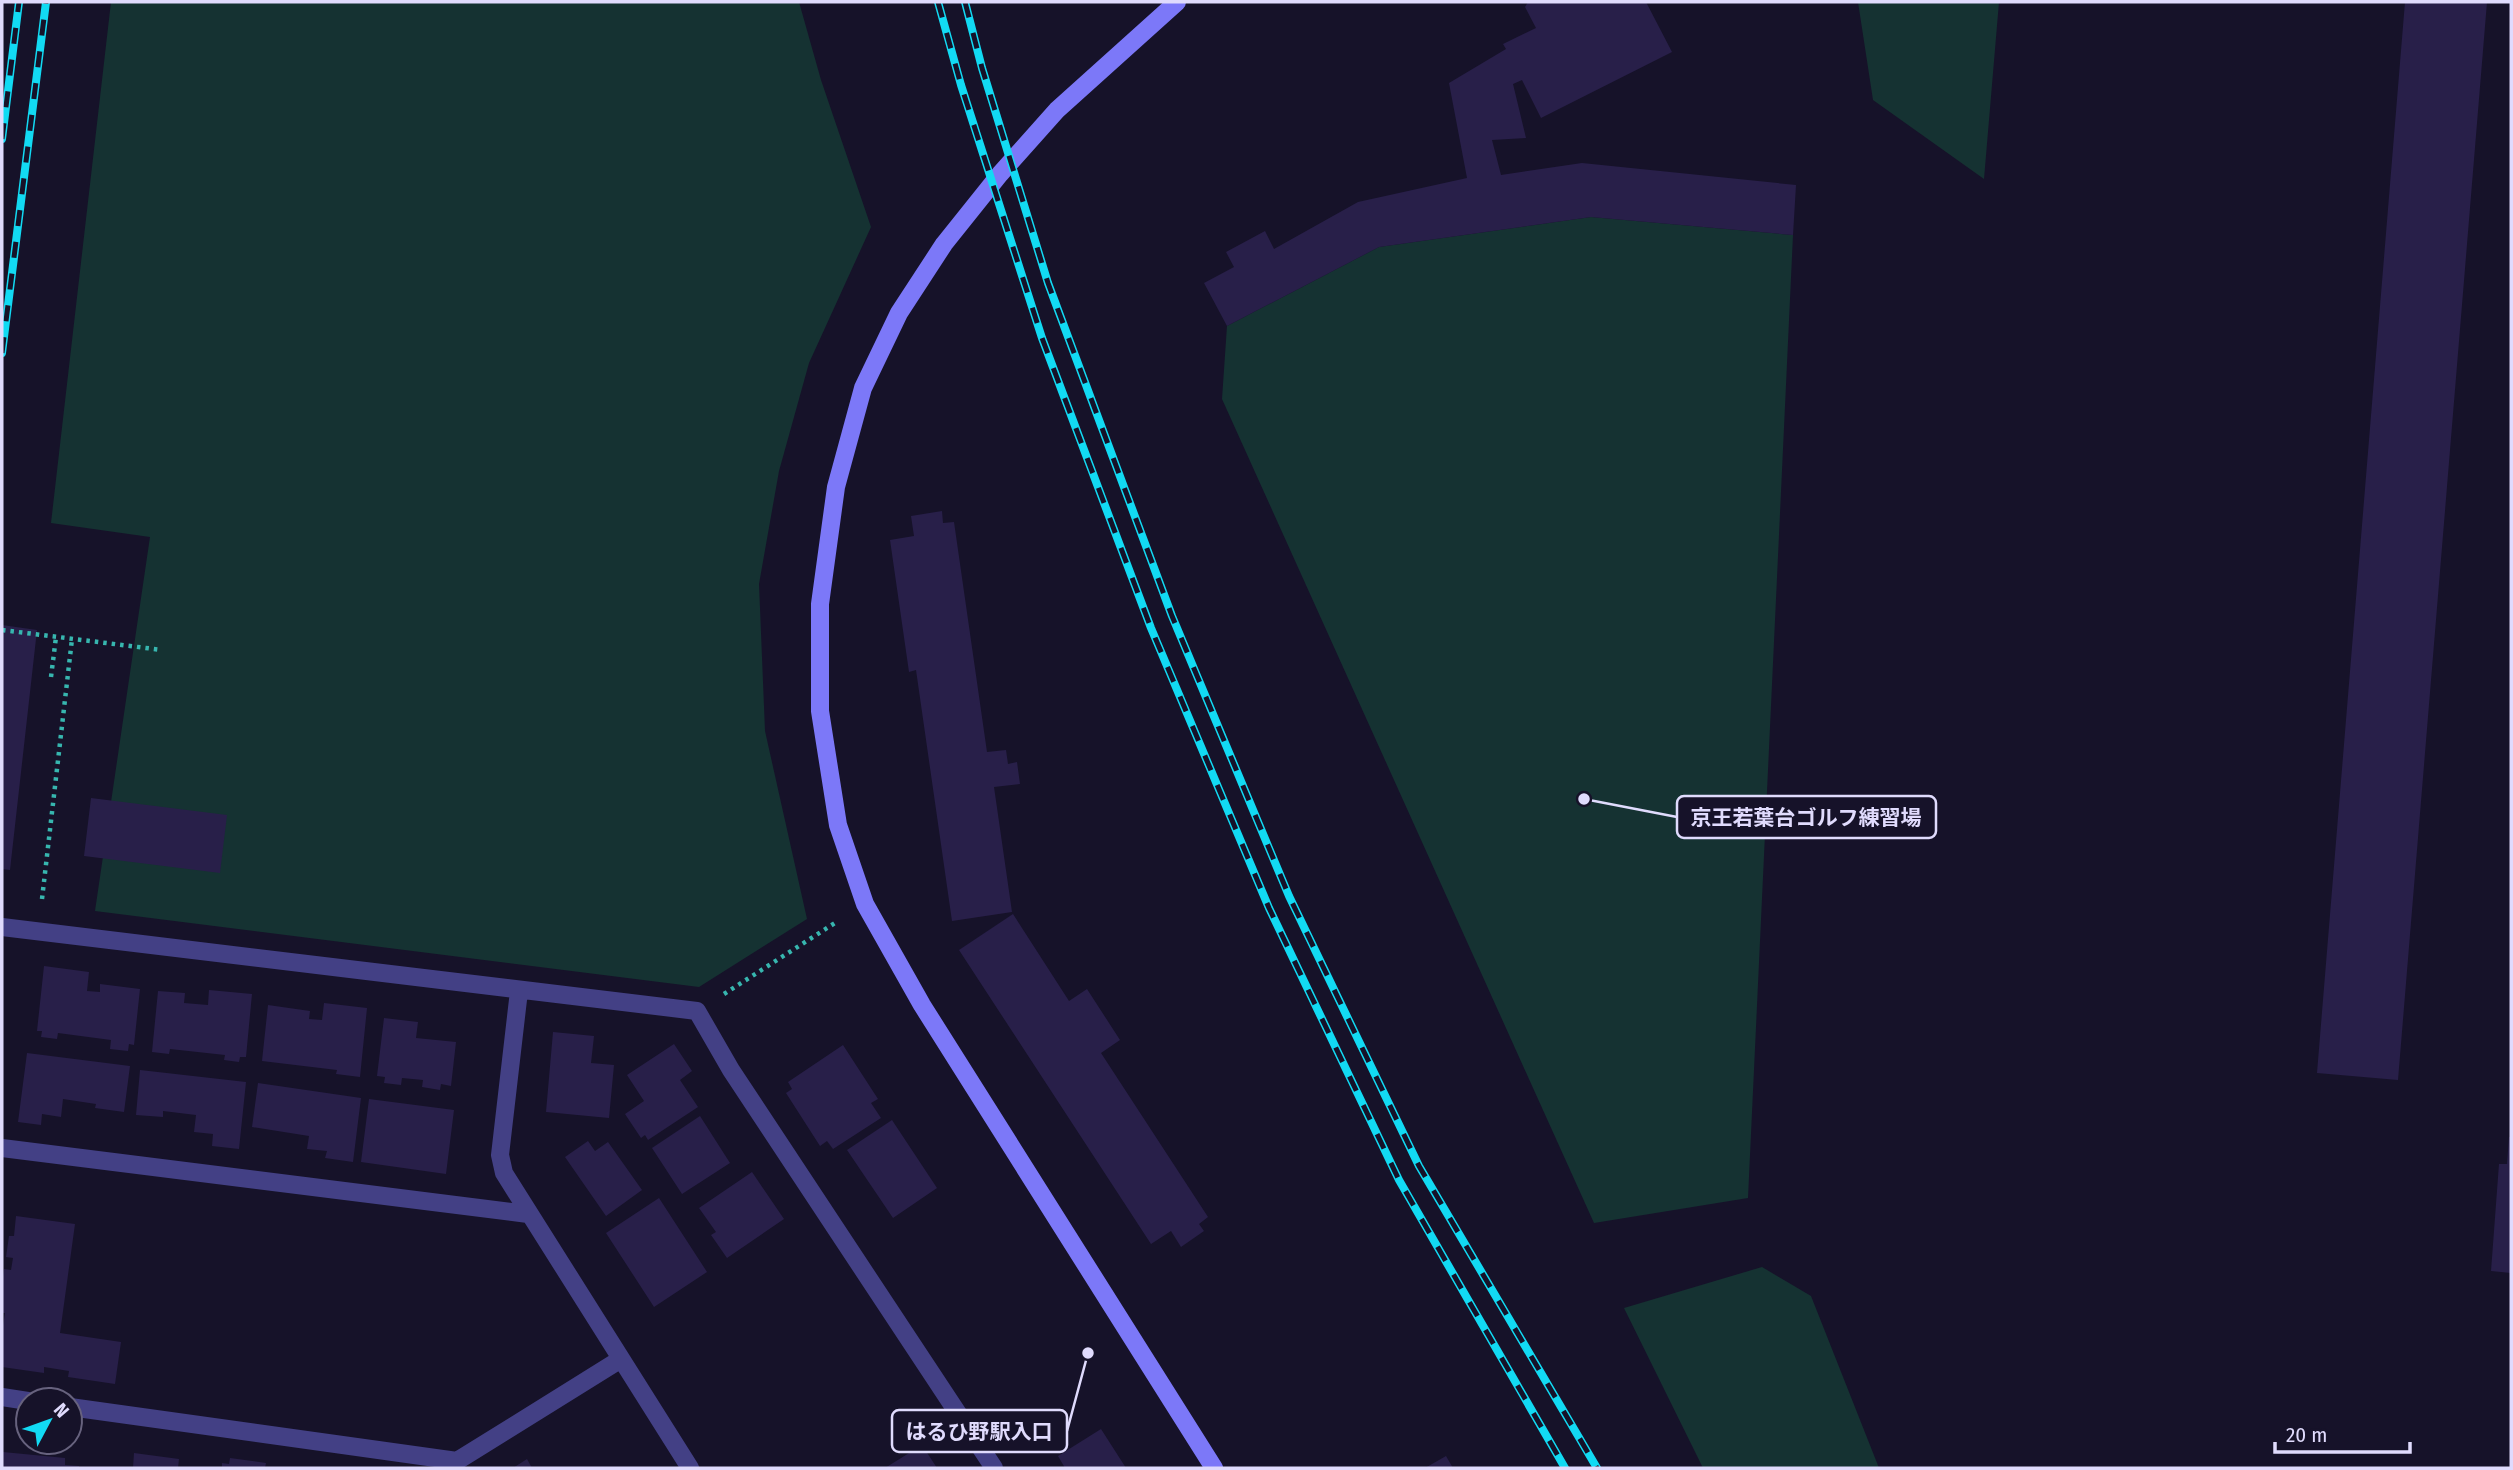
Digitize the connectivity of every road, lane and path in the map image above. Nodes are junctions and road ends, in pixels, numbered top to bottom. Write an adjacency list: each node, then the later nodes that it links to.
1 (1177, 2): 7 (main road)
2 (2, 630): 3 (path)
3 (56, 637): 4 (path); 6 (path)
4 (72, 639): 5 (path); 9 (path)
5 (162, 650)
6 (51, 677)
7 (865, 904): 11 (path); 18 (main road)
8 (2, 927): 9 (street)
9 (38, 932): 10 (street)
10 (519, 991): 11 (street); 13 (street)
11 (697, 1012): 17 (street)
12 (2, 1148): 13 (street)
13 (528, 1214): 14 (street)
14 (621, 1359): 15 (street); 16 (street)
15 (84, 1409)
16 (690, 1468)
17 (994, 1468)
18 (1214, 1468)

